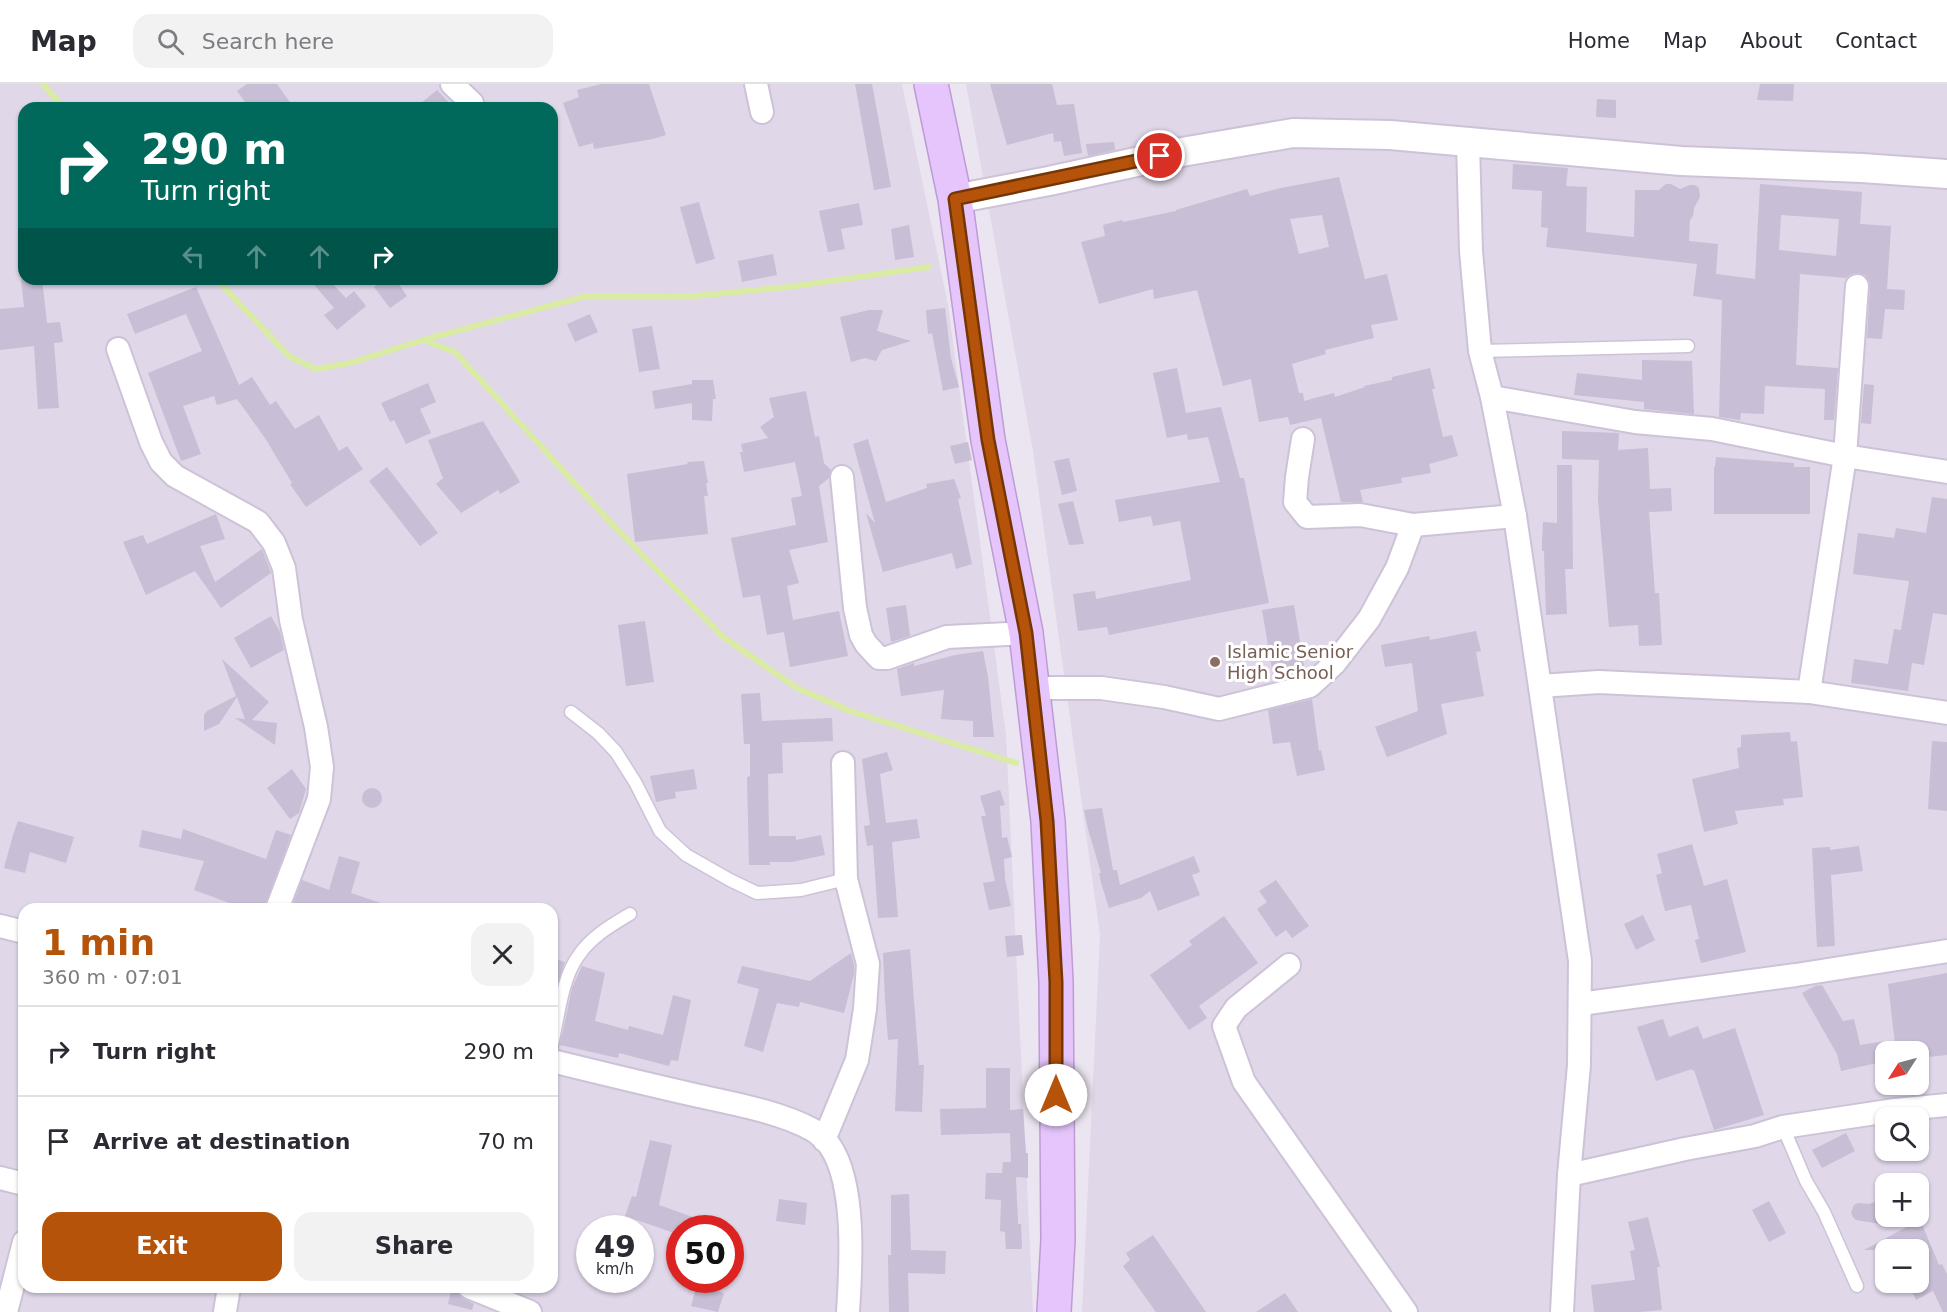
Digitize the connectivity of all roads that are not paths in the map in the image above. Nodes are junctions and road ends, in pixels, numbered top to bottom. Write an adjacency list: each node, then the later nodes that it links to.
1 (452, 84): 4 (street)
2 (756, 84): 5 (street)
3 (931, 84): 8 (main road)
4 (470, 102)
5 (762, 112)
6 (1468, 143): 7 (street); 8 (street); 12 (street)
7 (1947, 174)
8 (955, 199): 20 (main road)
9 (1857, 286): 15 (street)
10 (1688, 346): 12 (lane)
11 (118, 349): 28 (street)
12 (1480, 351): 13 (street)
13 (1492, 398): 15 (street); 18 (street)
14 (1303, 439): 19 (street)
15 (1845, 456): 16 (street); 23 (street)
16 (1947, 472)
17 (842, 477): 20 (street)
18 (1515, 516): 19 (street); 21 (street)
19 (1413, 525): 22 (street)
20 (1026, 633): 22 (main road)
21 (1540, 686): 23 (street); 34 (street)
22 (1031, 688): 51 (main road)
23 (1809, 692): 25 (street)
24 (571, 712): 27 (lane)
25 (1947, 713)
26 (843, 763): 27 (street)
27 (846, 879): 39 (street)
28 (279, 903)
29 (630, 914): 35 (lane)
30 (0, 926): 31 (street)
31 (18, 930)
32 (1947, 951): 34 (street)
33 (1289, 965): 52 (street)
34 (1580, 1004): 40 (street)
35 (558, 1017)
36 (558, 1062): 39 (street)
37 (1947, 1105): 38 (street)
38 (1784, 1127): 40 (street); 44 (lane)
39 (824, 1140): 50 (street)
40 (1569, 1175): 53 (street)
41 (0, 1178): 42 (street)
42 (18, 1182)
43 (18, 1265): 47 (street)
44 (1857, 1286)
45 (228, 1293): 48 (street)
46 (490, 1293): 49 (street)
47 (6, 1312)
48 (225, 1312)
49 (530, 1312)
50 (848, 1312)
51 (1054, 1312)
52 (1407, 1312)
53 (1562, 1312)

